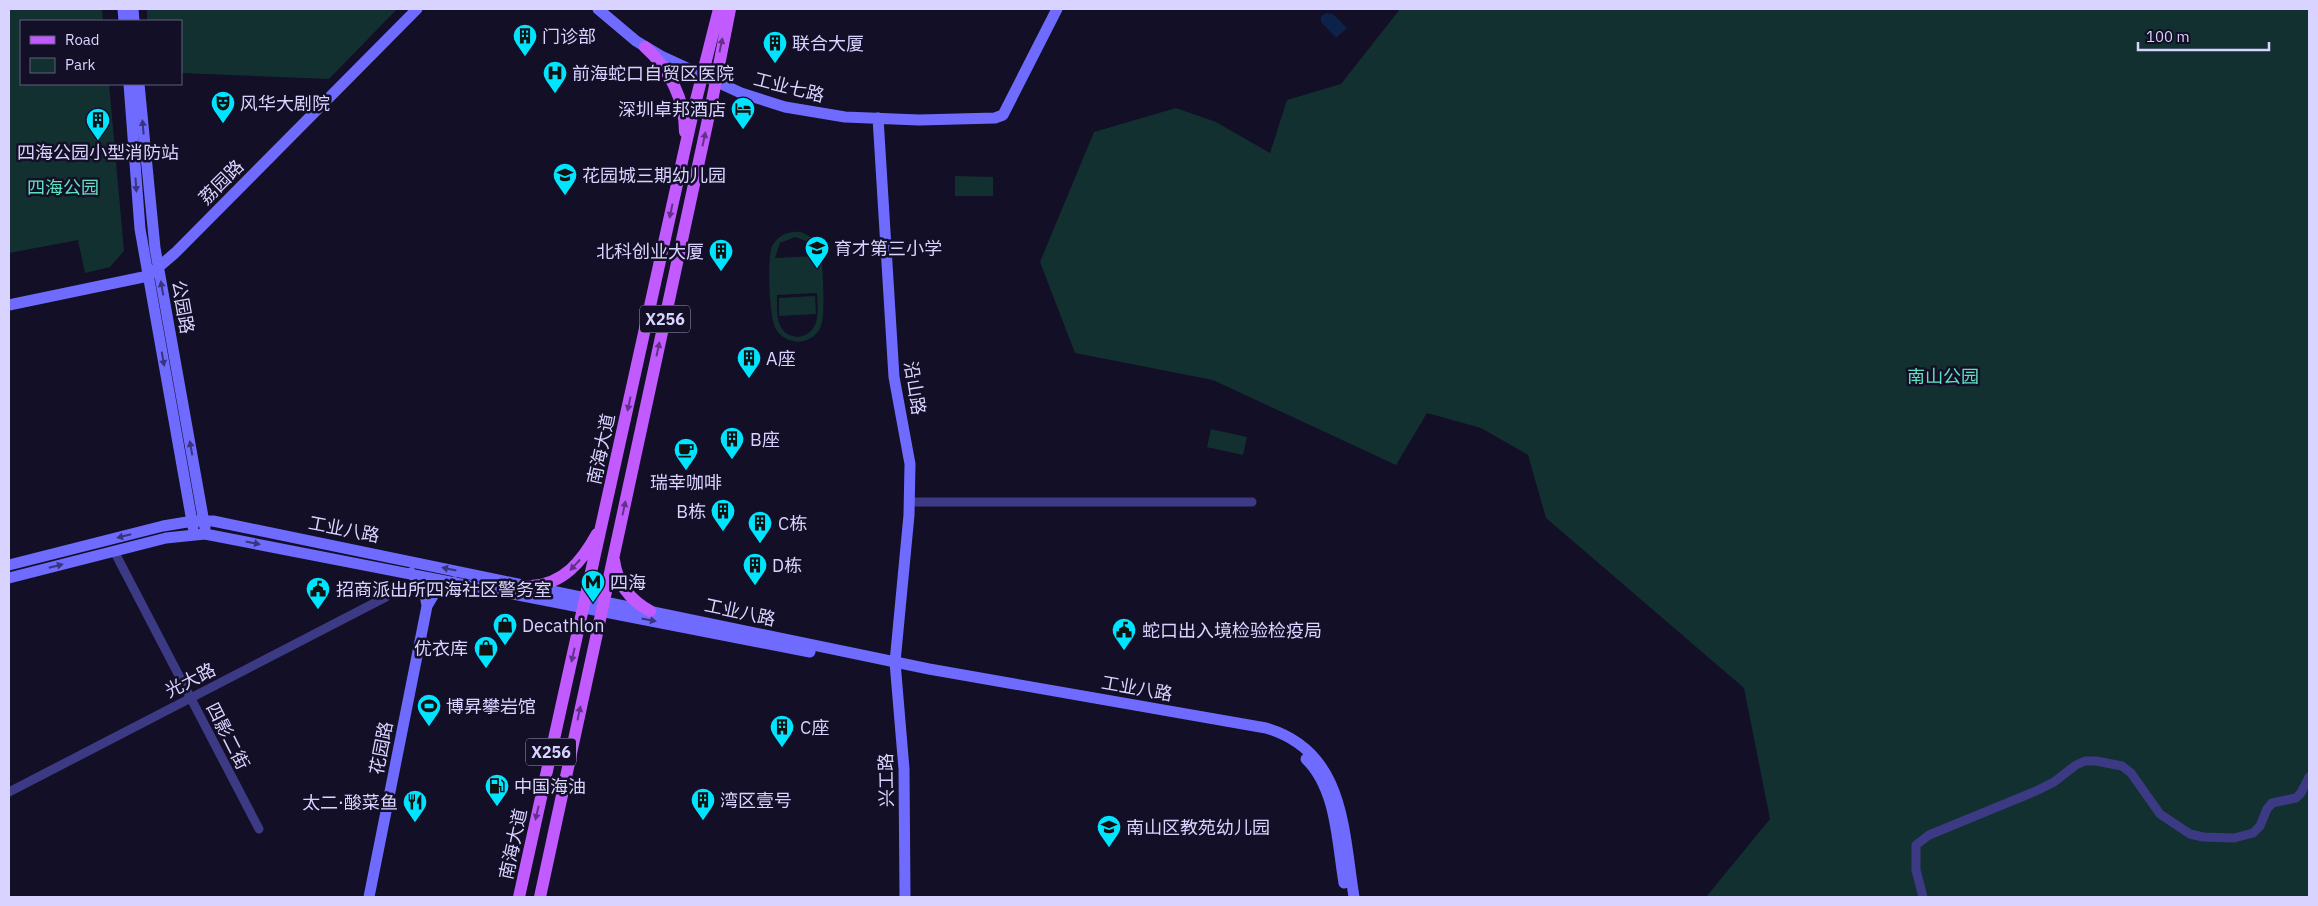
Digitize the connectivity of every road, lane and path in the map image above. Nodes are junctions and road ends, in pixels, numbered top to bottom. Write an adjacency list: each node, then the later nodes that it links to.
1 (416, 9): 13 (street, 荔园路)
2 (598, 9): 6 (street, 工业七路)
3 (719, 9): 7 (main road, 南海大道 / X256)
4 (730, 9): 8 (main road, 南海大道 / X256, one-way to 4)
5 (1057, 9): 11 (street, 工业七路)
6 (645, 47): 7 (street, 工业七路); 12 (main road)
7 (702, 76): 8 (street, 工业七路); 12 (main road, 南海大道 / X256)
8 (715, 82): 11 (street, 工业七路); 25 (main road, 南海大道 / X256, one-way to 8)
9 (128, 85): 14 (street, 公园路, one-way to 14)
10 (139, 85): 13 (street, 公园路, one-way to 10)
11 (878, 118): 17 (street, 沿山路)
12 (686, 146): 22 (main road, 南海大道 / X256, one-way to 22)
13 (159, 268): 14 (street, 荔园路); 16 (street, 公园路, one-way to 13)
14 (148, 276): 15 (street, 荔园路); 16 (street, 公园路, one-way to 16)
15 (9, 304)
16 (194, 497): 19 (street, 公园路); 20 (street); 21 (street)
17 (910, 502): 18 (street); 36 (street, 沿山路)
18 (1252, 502)
19 (198, 521): 20 (street, 工业八路); 21 (street, 工业八路); 23 (street, 公园路)
20 (227, 524): 30 (street, 工业八路, one-way to 20)
21 (172, 525): 26 (street, 工业八路, one-way to 26)
22 (602, 525): 30 (main road, one-way to 30); 32 (main road, 南海大道 / X256)
23 (200, 534): 24 (street, 工业八路); 27 (street, 工业八路, one-way to 27)
24 (114, 551): 28 (street, 工业八路, one-way to 24); 37 (street, 四影二街)
25 (614, 555): 34 (main road, 南海大道 / X256); 35 (main road)
26 (9, 565)
27 (411, 573): 29 (street, 工业八路); 33 (street, 花园路)
28 (9, 578)
29 (456, 582): 32 (street, 工业八路); 33 (street, 花园路)
30 (531, 586): 32 (street, 工业八路)
31 (386, 597): 37 (street, 光大路)
32 (585, 602): 34 (street, 工业八路); 42 (main road, 南海大道 / X256, one-way to 42)
33 (427, 606): 41 (street, 花园路)
34 (603, 606): 35 (street, 工业八路); 36 (street, 工业八路, one-way to 36); 43 (main road, 南海大道 / X256, one-way to 34)
35 (650, 611): 36 (street, 工业八路)
36 (895, 665): 44 (street, 兴工路); 45 (street, 工业八路); 46 (street, 工业八路)
37 (190, 698): 39 (street, 光大路); 40 (street, 四影二街)
38 (2309, 777): 47 (street)
39 (9, 792)
40 (258, 829)
41 (369, 897)
42 (519, 897)
43 (540, 897)
44 (905, 897)
45 (1346, 897)
46 (1354, 897)
47 (1923, 897)

